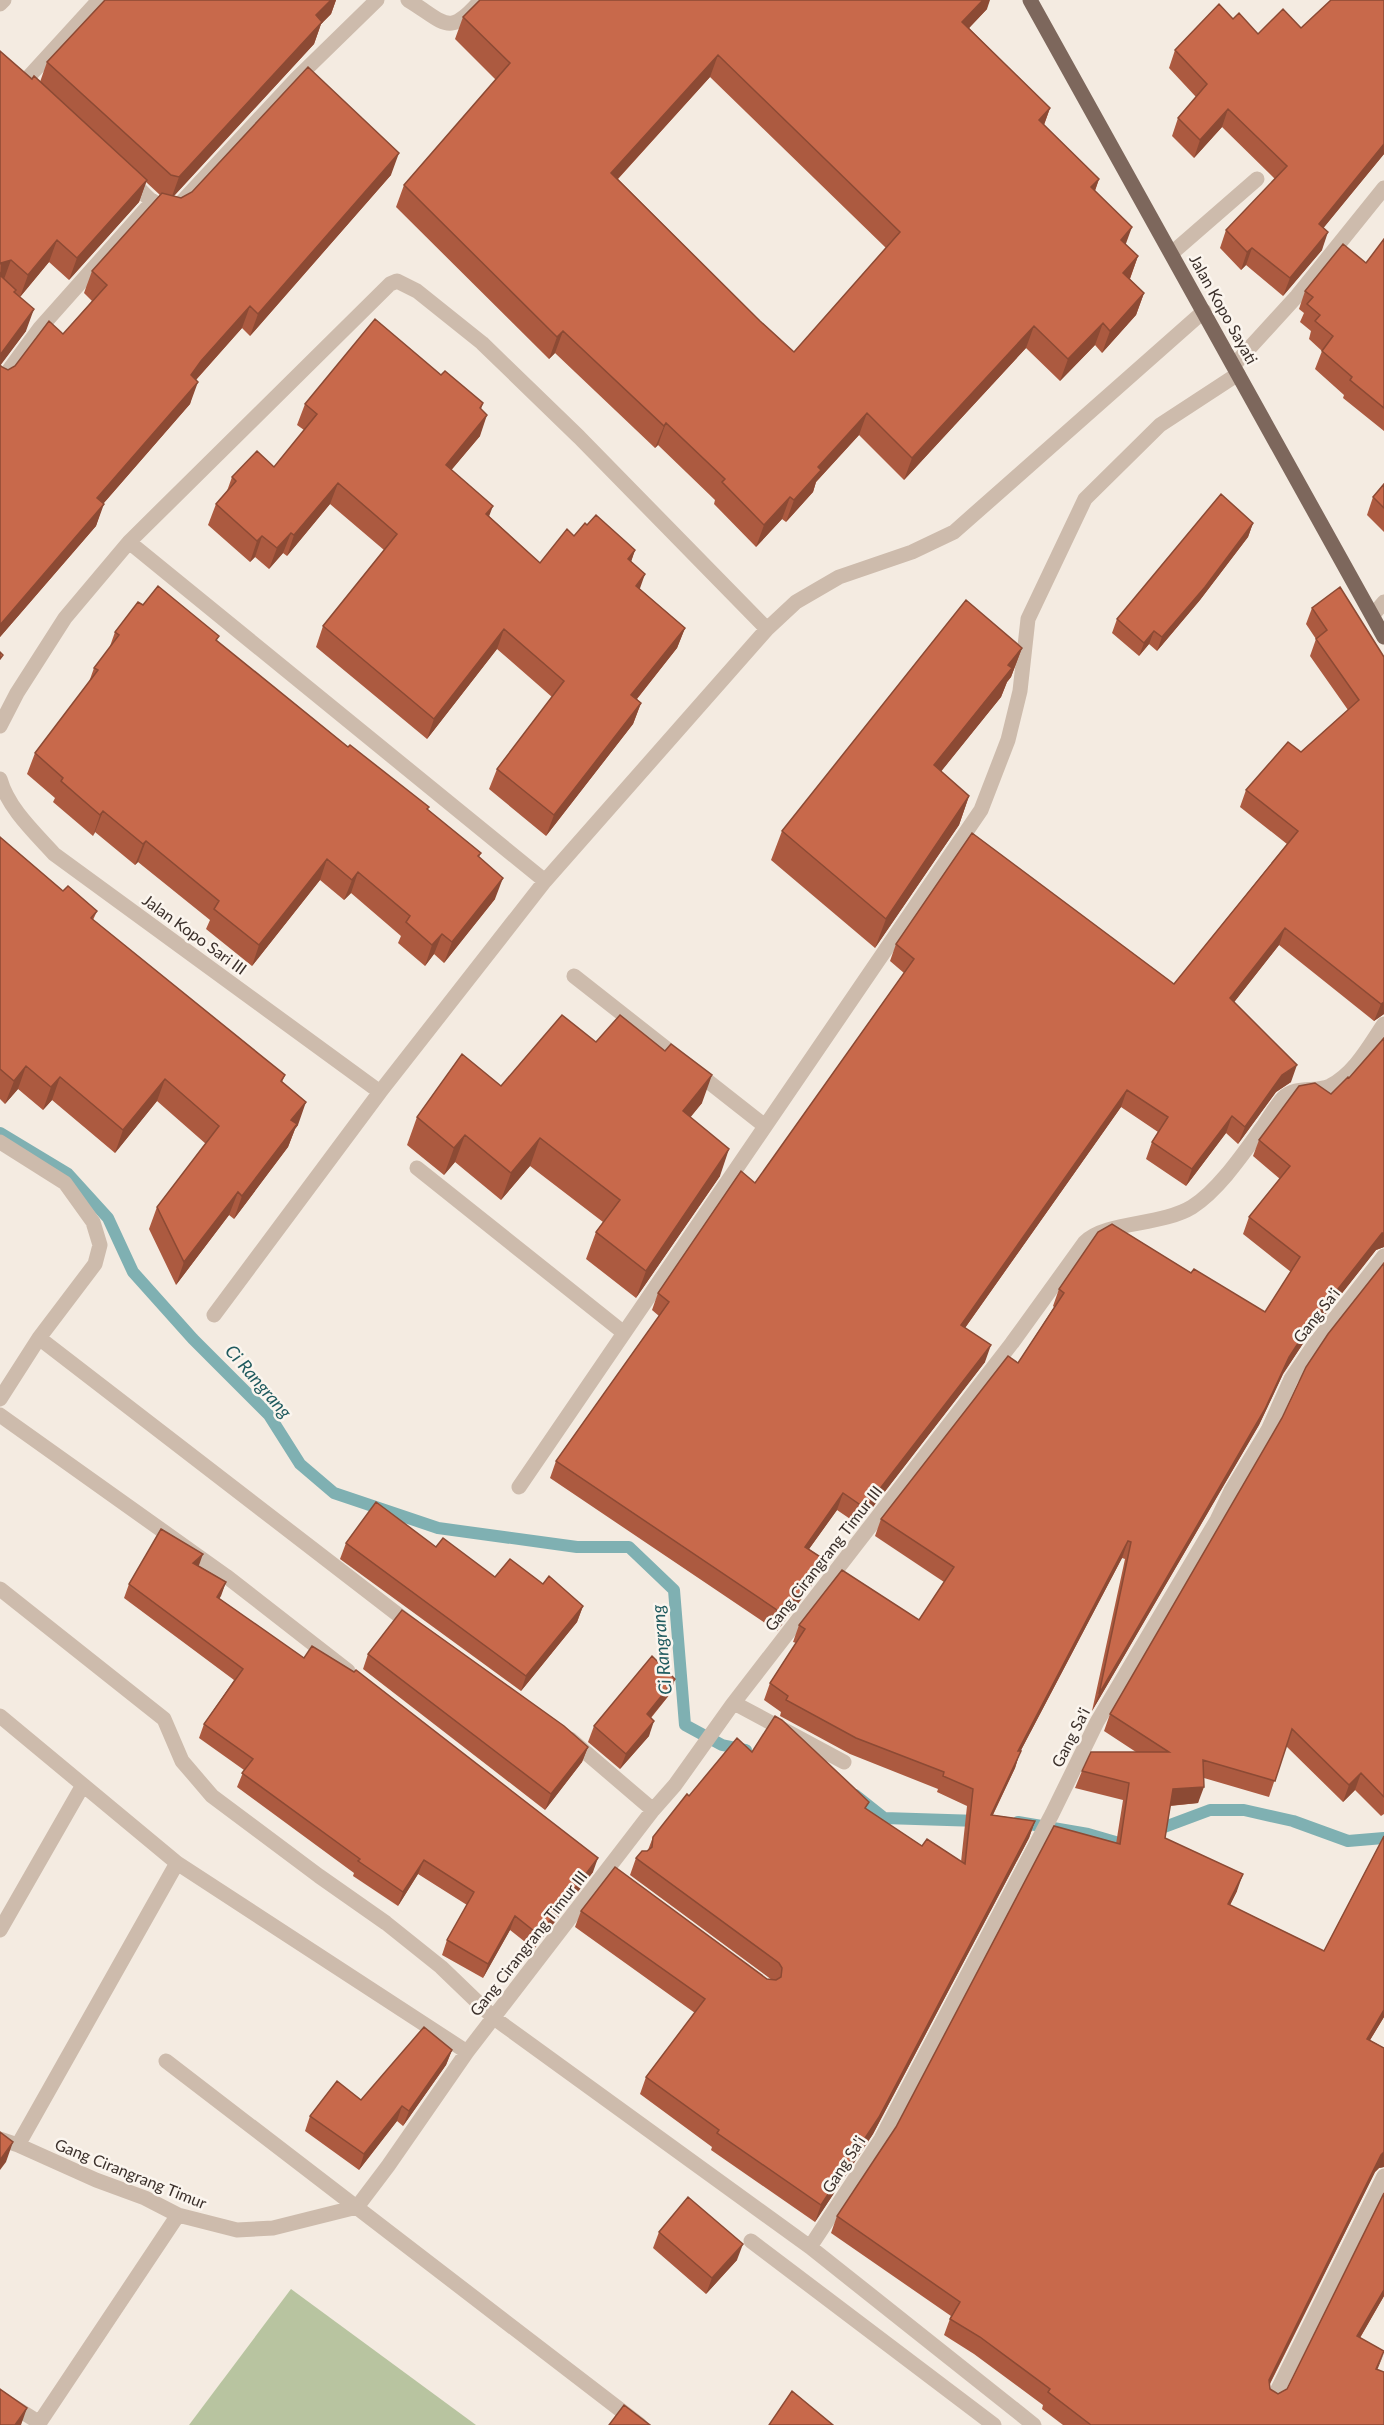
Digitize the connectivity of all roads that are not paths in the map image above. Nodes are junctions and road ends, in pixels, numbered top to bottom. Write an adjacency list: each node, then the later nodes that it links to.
1 (4, 0): 7 (street)
2 (99, 0): 8 (street)
3 (377, 0): 12 (street)
4 (408, 0): 5 (street)
5 (481, 0)
6 (1030, 0): 13 (main road, Jalan Kopo Sayati)
7 (0, 4)
8 (24, 82)
9 (117, 167): 12 (street)
10 (1257, 179): 13 (street)
11 (1384, 188): 15 (street)
12 (153, 201): 16 (street)
13 (1172, 253): 14 (main road, Jalan Kopo Sayati)
14 (1204, 311): 15 (main road, Jalan Kopo Sayati); 20 (street)
15 (1236, 370): 19 (main road, Jalan Kopo Sayati); 28 (street)
16 (0, 382)
17 (129, 542): 20 (street); 22 (street); 24 (street)
18 (1384, 602): 19 (street)
19 (1372, 615): 21 (main road, Jalan Kopo Sayati)
20 (767, 629): 24 (street)
21 (1384, 637)
22 (0, 726)
23 (2, 785): 27 (street, Jalan Kopo Sari III)
24 (545, 881): 27 (street)
25 (574, 976): 28 (street)
26 (1384, 1024): 41 (street, Gang Cirangrang Timur III)
27 (380, 1092): 32 (street)
28 (765, 1126): 33 (street)
29 (0, 1142): 34 (street)
30 (417, 1168): 33 (street)
31 (1384, 1256): 60 (street, Gang Sa'i)
32 (214, 1315)
33 (624, 1333): 37 (street)
34 (39, 1338): 35 (street); 39 (street)
35 (0, 1399)
36 (0, 1415): 40 (street)
37 (519, 1487)
38 (0, 1589): 51 (street)
39 (431, 1639)
40 (364, 1683)
41 (733, 1704): 44 (street); 46 (street, Gang Cirangrang Timur III)
42 (0, 1716): 45 (street)
43 (554, 1727): 46 (street)
44 (844, 1761)
45 (83, 1785): 49 (street); 50 (street)
46 (653, 1810): 47 (street, Gang Cirangrang Timur III)
47 (625, 1847): 48 (street); 51 (street, Gang Cirangrang Timur III)
48 (638, 1858)
49 (177, 1863): 52 (street); 55 (street)
50 (0, 1930)
51 (494, 2018): 52 (street, Gang Cirangrang Timur III); 60 (street)
52 (467, 2052): 57 (street, Gang Cirangrang Timur III)
53 (166, 2061): 57 (street)
54 (0, 2139): 55 (street, Gang Cirangrang Timur)
55 (18, 2145): 58 (street, Gang Cirangrang Timur)
56 (1384, 2176): 62 (street)
57 (357, 2207): 58 (street, Gang Cirangrang Timur); 64 (street)
58 (178, 2215): 63 (street)
59 (751, 2241): 65 (street)
60 (810, 2247): 66 (street)
61 (0, 2398): 63 (street)
62 (1272, 2401)
63 (39, 2424)
64 (640, 2425)
65 (994, 2425)
66 (1034, 2425)

